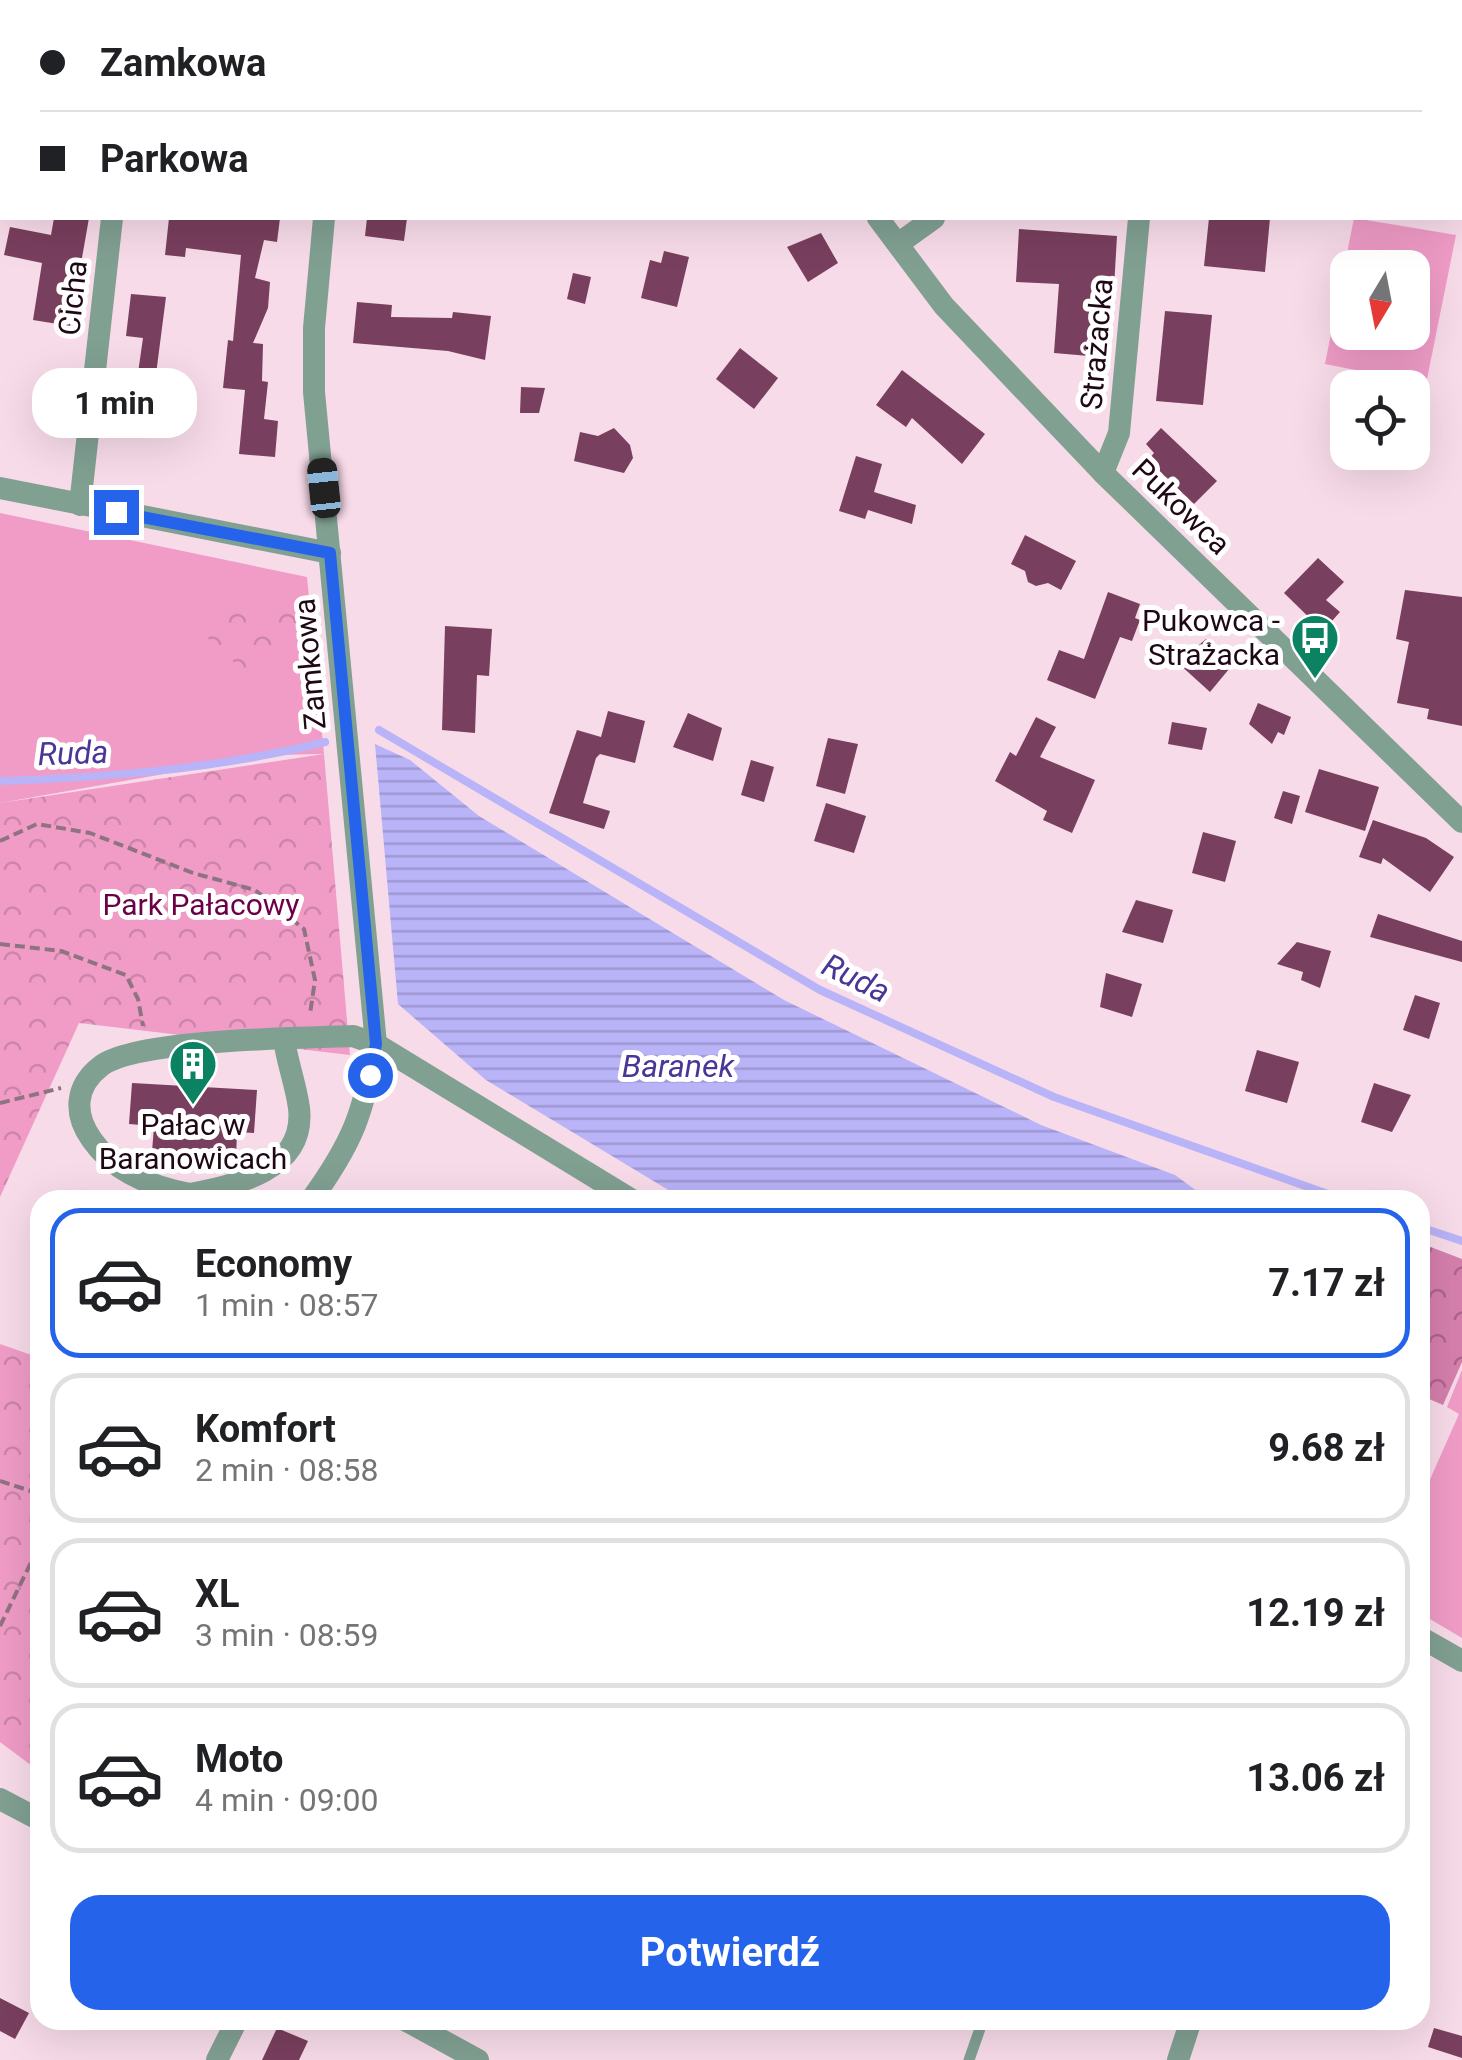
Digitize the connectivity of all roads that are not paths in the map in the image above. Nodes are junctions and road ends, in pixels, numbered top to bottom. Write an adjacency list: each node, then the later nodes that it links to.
1 (112, 220): 9 (street, Cicha)
2 (324, 220): 10 (street, Zamkowa)
3 (880, 220): 6 (street, Pukowca)
4 (931, 220): 6 (street)
5 (1139, 220): 7 (street, Strażacka)
6 (898, 244): 7 (street, Pukowca)
7 (1103, 473): 11 (street, Pukowca)
8 (0, 488): 9 (street)
9 (80, 505): 10 (street)
10 (330, 553): 13 (street, Zamkowa)
11 (1462, 822)
12 (295, 1039): 13 (street); 14 (street); 15 (street)
13 (376, 1044): 16 (street, Zamkowa); 17 (street)
14 (163, 1190)
15 (218, 1190)
16 (318, 1190)
17 (616, 1190)
18 (1430, 1643): 19 (street)
19 (1462, 1661)
20 (0, 1799): 21 (street)
21 (30, 1815)
22 (232, 2030): 26 (street)
23 (423, 2030): 27 (street)
24 (980, 2030): 28 (lane)
25 (1187, 2030): 29 (street)
26 (216, 2060)
27 (478, 2060)
28 (969, 2060)
29 (1178, 2060)

